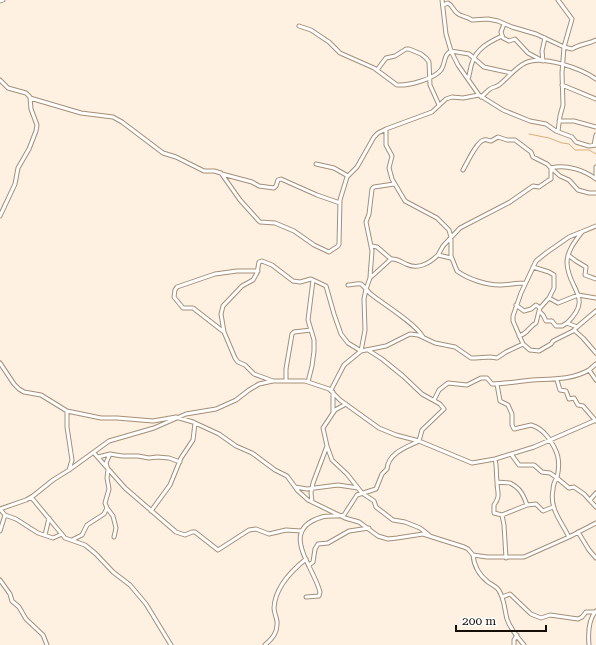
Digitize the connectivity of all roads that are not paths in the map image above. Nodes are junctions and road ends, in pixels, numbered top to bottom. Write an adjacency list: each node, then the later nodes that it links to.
1 (442, 0): 3 (street)
2 (558, 0): 9 (street)
3 (442, 5): 4 (street); 10 (street)
4 (504, 24): 6 (street); 7 (street)
5 (299, 26): 14 (street)
6 (502, 36): 11 (street); 12 (street)
7 (545, 38): 9 (street); 12 (street)
8 (596, 40): 9 (street)
9 (564, 47): 13 (street)
10 (451, 51): 11 (street); 16 (street); 17 (street)
11 (474, 57): 15 (street); 17 (street)
12 (543, 60): 13 (street); 15 (street)
13 (563, 64): 18 (street); 20 (street)
14 (377, 70): 16 (street); 16 (street)
15 (511, 73): 21 (street)
16 (429, 78): 24 (street)
17 (468, 79): 21 (street)
18 (596, 79)
19 (0, 80): 22 (street)
20 (562, 85): 23 (street); 25 (street)
21 (480, 96): 24 (street); 28 (street)
22 (30, 98): 35 (street); 41 (street)
23 (596, 99)
24 (439, 105): 27 (street)
25 (559, 121): 26 (street); 28 (street)
26 (596, 127)
27 (386, 129): 36 (street); 38 (street)
28 (558, 132): 30 (street)
29 (596, 135): 30 (street)
30 (595, 145)
31 (316, 164): 36 (street)
32 (596, 167): 37 (street)
33 (551, 168): 34 (street); 37 (street); 39 (street); 44 (street)
34 (463, 170)
35 (222, 174): 40 (street); 40 (street)
36 (348, 176): 40 (street)
37 (596, 179)
38 (394, 184): 44 (street); 45 (street)
39 (596, 193)
40 (340, 203)
41 (0, 216)
42 (596, 226): 43 (street)
43 (583, 231): 47 (street); 50 (street)
44 (451, 237): 46 (street); 48 (street)
45 (372, 246): 49 (street); 52 (street)
46 (438, 255): 48 (street); 49 (street)
47 (568, 255): 53 (street); 58 (street)
48 (451, 258): 55 (street)
49 (391, 259): 52 (street)
50 (533, 267): 55 (street); 59 (street)
51 (258, 271): 54 (street); 67 (street); 67 (street)
52 (370, 278): 57 (street)
53 (596, 279)
54 (313, 280): 66 (street); 72 (street)
55 (525, 283): 61 (street)
56 (348, 285): 57 (street)
57 (366, 289): 69 (street); 72 (street)
58 (578, 295): 59 (street); 60 (street); 64 (street)
59 (549, 298): 62 (street)
60 (596, 298)
61 (516, 305): 62 (street); 68 (street)
62 (539, 309): 64 (street); 68 (street)
63 (596, 311): 65 (street)
64 (566, 323): 65 (street)
65 (575, 328): 70 (street); 73 (street)
66 (311, 330): 80 (street); 81 (street)
67 (224, 332): 79 (street)
68 (519, 336): 70 (street)
69 (423, 337): 70 (street); 71 (street)
70 (523, 344)
71 (368, 350): 72 (street); 84 (street)
72 (361, 351): 83 (street)
73 (596, 354)
74 (0, 362): 86 (street)
75 (596, 364): 76 (street)
76 (589, 370): 77 (street); 78 (street)
77 (557, 380): 82 (street); 89 (street)
78 (596, 380)
79 (274, 381): 80 (street); 88 (street)
80 (286, 381): 81 (street)
81 (308, 382): 83 (street)
82 (497, 384): 84 (street); 91 (street)
83 (332, 391): 85 (street); 87 (street)
84 (434, 400): 92 (street)
85 (346, 404): 87 (street); 92 (street)
86 (67, 411): 88 (street); 100 (street)
87 (333, 413): 93 (street)
88 (178, 417): 90 (street); 94 (street)
89 (596, 420): 91 (street)
90 (195, 423): 99 (street); 104 (street)
91 (550, 440): 96 (street); 102 (street)
92 (419, 441): 98 (street); 107 (street)
93 (327, 446): 105 (street); 106 (street)
94 (94, 453): 97 (street); 100 (street)
95 (110, 454): 97 (street); 99 (street); 101 (street)
96 (511, 454): 98 (street); 102 (street)
97 (98, 457): 101 (street)
98 (496, 459): 103 (street)
99 (180, 462): 117 (street)
100 (69, 470): 109 (street)
101 (108, 470): 115 (street); 117 (street)
102 (557, 478): 110 (street); 113 (street)
103 (497, 482): 112 (street); 119 (street)
104 (295, 487): 105 (street); 111 (street)
105 (312, 488): 106 (street); 111 (street)
106 (358, 488): 107 (street)
107 (362, 493): 120 (street); 129 (street)
108 (596, 493): 110 (street)
109 (31, 497): 116 (street); 121 (street)
110 (590, 500): 114 (street)
111 (312, 502): 120 (street)
112 (527, 505): 113 (street); 119 (street)
113 (553, 507): 131 (street)
114 (596, 507)
115 (107, 508): 130 (street); 132 (street)
116 (0, 509): 118 (street)
117 (151, 511): 125 (street)
118 (5, 515): 124 (street); 128 (street)
119 (502, 515): 134 (street)
120 (340, 516): 123 (street); 125 (street)
121 (49, 518): 127 (street); 128 (street)
122 (596, 523): 126 (street)
123 (369, 528): 129 (street); 137 (street)
124 (0, 531)
125 (301, 531): 136 (street)
126 (578, 532): 131 (street); 135 (street)
127 (62, 534): 128 (street); 132 (street)
128 (45, 535)
129 (432, 536): 133 (street)
130 (114, 537)
131 (569, 537): 134 (street)
132 (71, 541): 144 (street)
133 (473, 555): 134 (street); 140 (street)
134 (506, 558)
135 (596, 558)
136 (306, 559): 137 (street); 145 (street)
137 (309, 565): 139 (street)
138 (0, 580): 143 (street)
139 (306, 597)
140 (502, 597): 141 (street); 142 (street)
141 (595, 612): 148 (street)
142 (517, 635): 146 (street); 147 (street)
143 (47, 645)
144 (171, 645)
145 (265, 645)
146 (514, 645)
147 (524, 645)
148 (589, 645)

